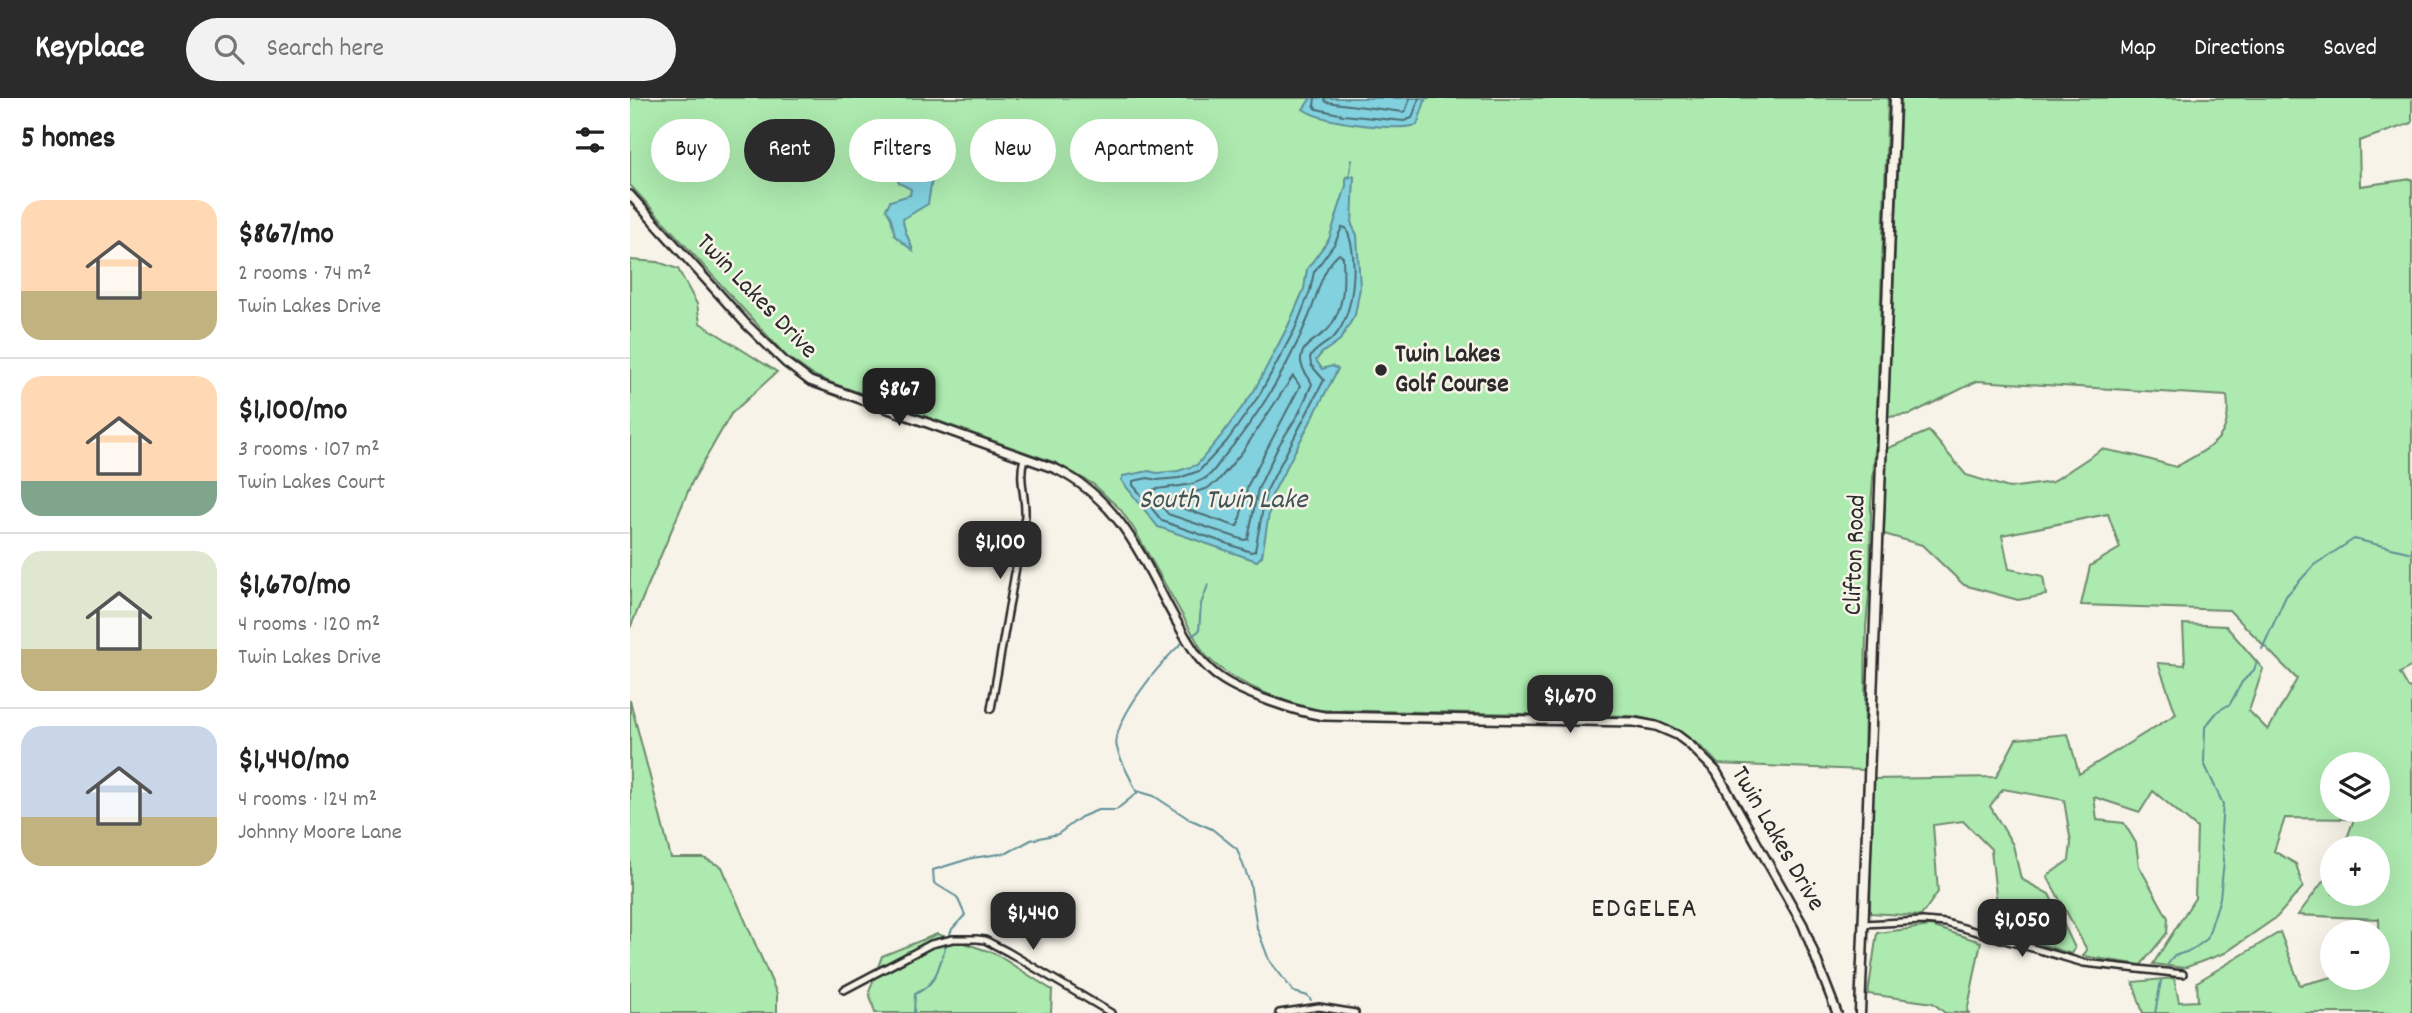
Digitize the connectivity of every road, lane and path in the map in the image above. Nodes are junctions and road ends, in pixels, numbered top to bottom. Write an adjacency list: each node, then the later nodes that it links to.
1 (1895, 98): 5 (main road, Clifton Road)
2 (630, 195): 3 (street, Twin Lakes Drive)
3 (1024, 458): 4 (street); 11 (street, Twin Lakes Drive)
4 (991, 709)
5 (1863, 924): 6 (street); 12 (main road, Clifton Road)
6 (2183, 974)
7 (844, 990): 8 (street)
8 (1111, 1013)
9 (1279, 1013): 10 (street)
10 (1355, 1013)
11 (1837, 1013)
12 (1860, 1013)

